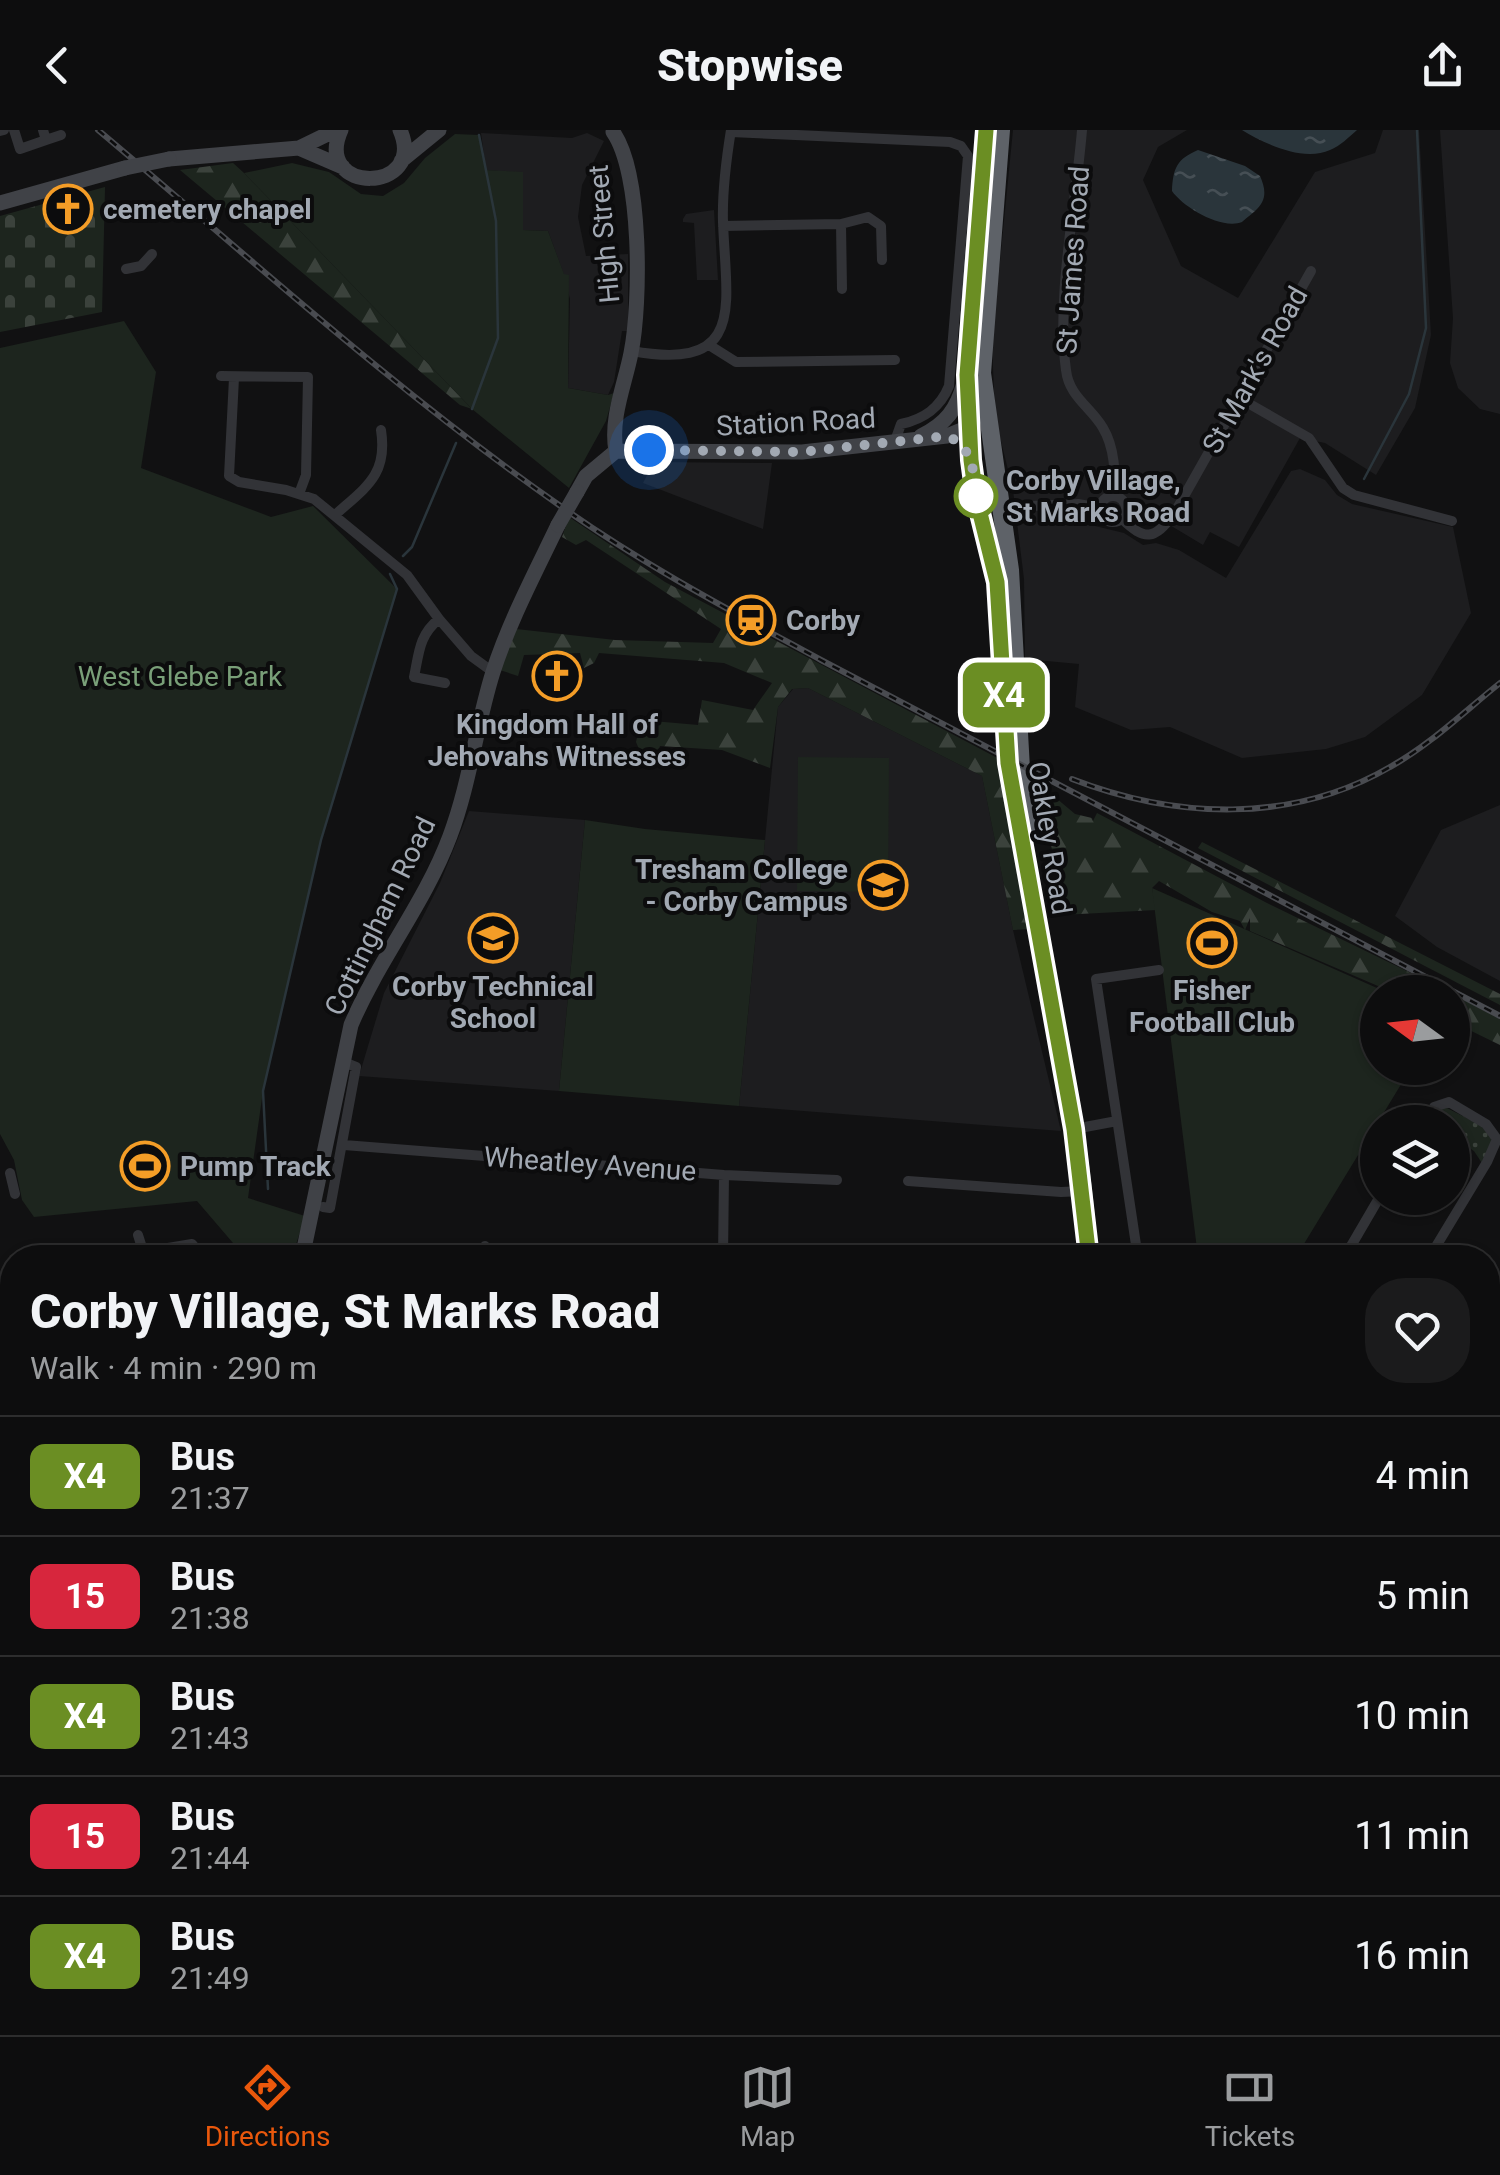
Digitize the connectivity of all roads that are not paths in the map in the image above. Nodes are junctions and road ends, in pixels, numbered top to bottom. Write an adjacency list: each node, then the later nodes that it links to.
1 (14, 130): 11 (street)
2 (338, 130): 13 (street); 15 (street)
3 (400, 130): 14 (street)
4 (439, 130): 14 (street)
5 (762, 130): 10 (street); 35 (street)
6 (986, 130): 27 (highway)
7 (1001, 130): 27 (highway)
8 (1082, 130): 39 (street, St James Road)
9 (609, 131): 25 (street, High Street)
10 (731, 131): 18 (street)
11 (44, 135): 12 (street)
12 (60, 136)
13 (299, 148): 15 (street); 16 (street, bridge)
14 (400, 161): 15 (street)
15 (343, 167)
16 (0, 202)
17 (841, 224): 18 (street); 20 (street); 23 (street)
18 (724, 226): 24 (street)
19 (152, 254): 21 (street)
20 (882, 260)
21 (126, 269)
22 (1311, 271): 30 (street, St Mark's Road)
23 (842, 290)
24 (708, 346): 25 (street); 26 (street)
25 (632, 351): 36 (street, High Street)
26 (894, 360)
27 (975, 374): 31 (highway); 34 (street, Station Road)
28 (220, 376): 29 (street)
29 (234, 378): 38 (street); 38 (street)
30 (1239, 398): 44 (street, St Mark's Road); 45 (street)
31 (978, 428): 33 (street, Station Road); 37 (highway, Oakley Road); 41 (highway, Oakley Road)
32 (382, 430): 43 (street)
33 (947, 436): 34 (street, Station Road); 37 (street)
34 (917, 438): 35 (street, Station Road)
35 (896, 442): 36 (street, Station Road)
36 (616, 451): 48 (street, Cottingham Road, bridge)
37 (971, 455): 40 (highway, Oakley Road)
38 (299, 494): 43 (street)
39 (1115, 496): 42 (street); 44 (street)
40 (976, 497): 41 (highway); 46 (highway, Oakley Road)
41 (1000, 508): 42 (street); 46 (highway); 58 (highway, Oakley Road)
42 (1100, 508): 44 (street)
43 (335, 516): 47 (street)
44 (1122, 518)
45 (1452, 521)
46 (992, 550): 65 (highway, Oakley Road)
47 (439, 620): 48 (street); 50 (street)
48 (493, 672): 55 (street, Cottingham Road)
49 (398, 674): 50 (street)
50 (414, 677): 51 (street)
51 (445, 683)
52 (1159, 970): 53 (street)
53 (1096, 979): 54 (street); 57 (street)
54 (1083, 980)
55 (341, 1062): 59 (street); 72 (street, Cottingham Road)
56 (1470, 1114): 66 (street)
57 (1117, 1121): 58 (street); 76 (street)
58 (1086, 1127): 75 (highway, Oakley Road)
59 (344, 1145): 60 (street, Wheatley Avenue); 67 (street)
60 (724, 1175): 61 (street, Wheatley Avenue); 73 (street)
61 (837, 1180)
62 (908, 1182): 65 (street)
63 (13, 1184): 64 (street)
64 (0, 1187)
65 (1083, 1190): 74 (highway, Oakley Road)
66 (1470, 1190)
67 (323, 1206)
68 (1370, 1215): 77 (street)
69 (1455, 1215): 78 (street)
70 (138, 1234): 71 (street)
71 (141, 1245)
72 (305, 1245)
73 (724, 1245)
74 (1087, 1245)
75 (1099, 1245)
76 (1136, 1245)
77 (1352, 1245)
78 (1437, 1245)

